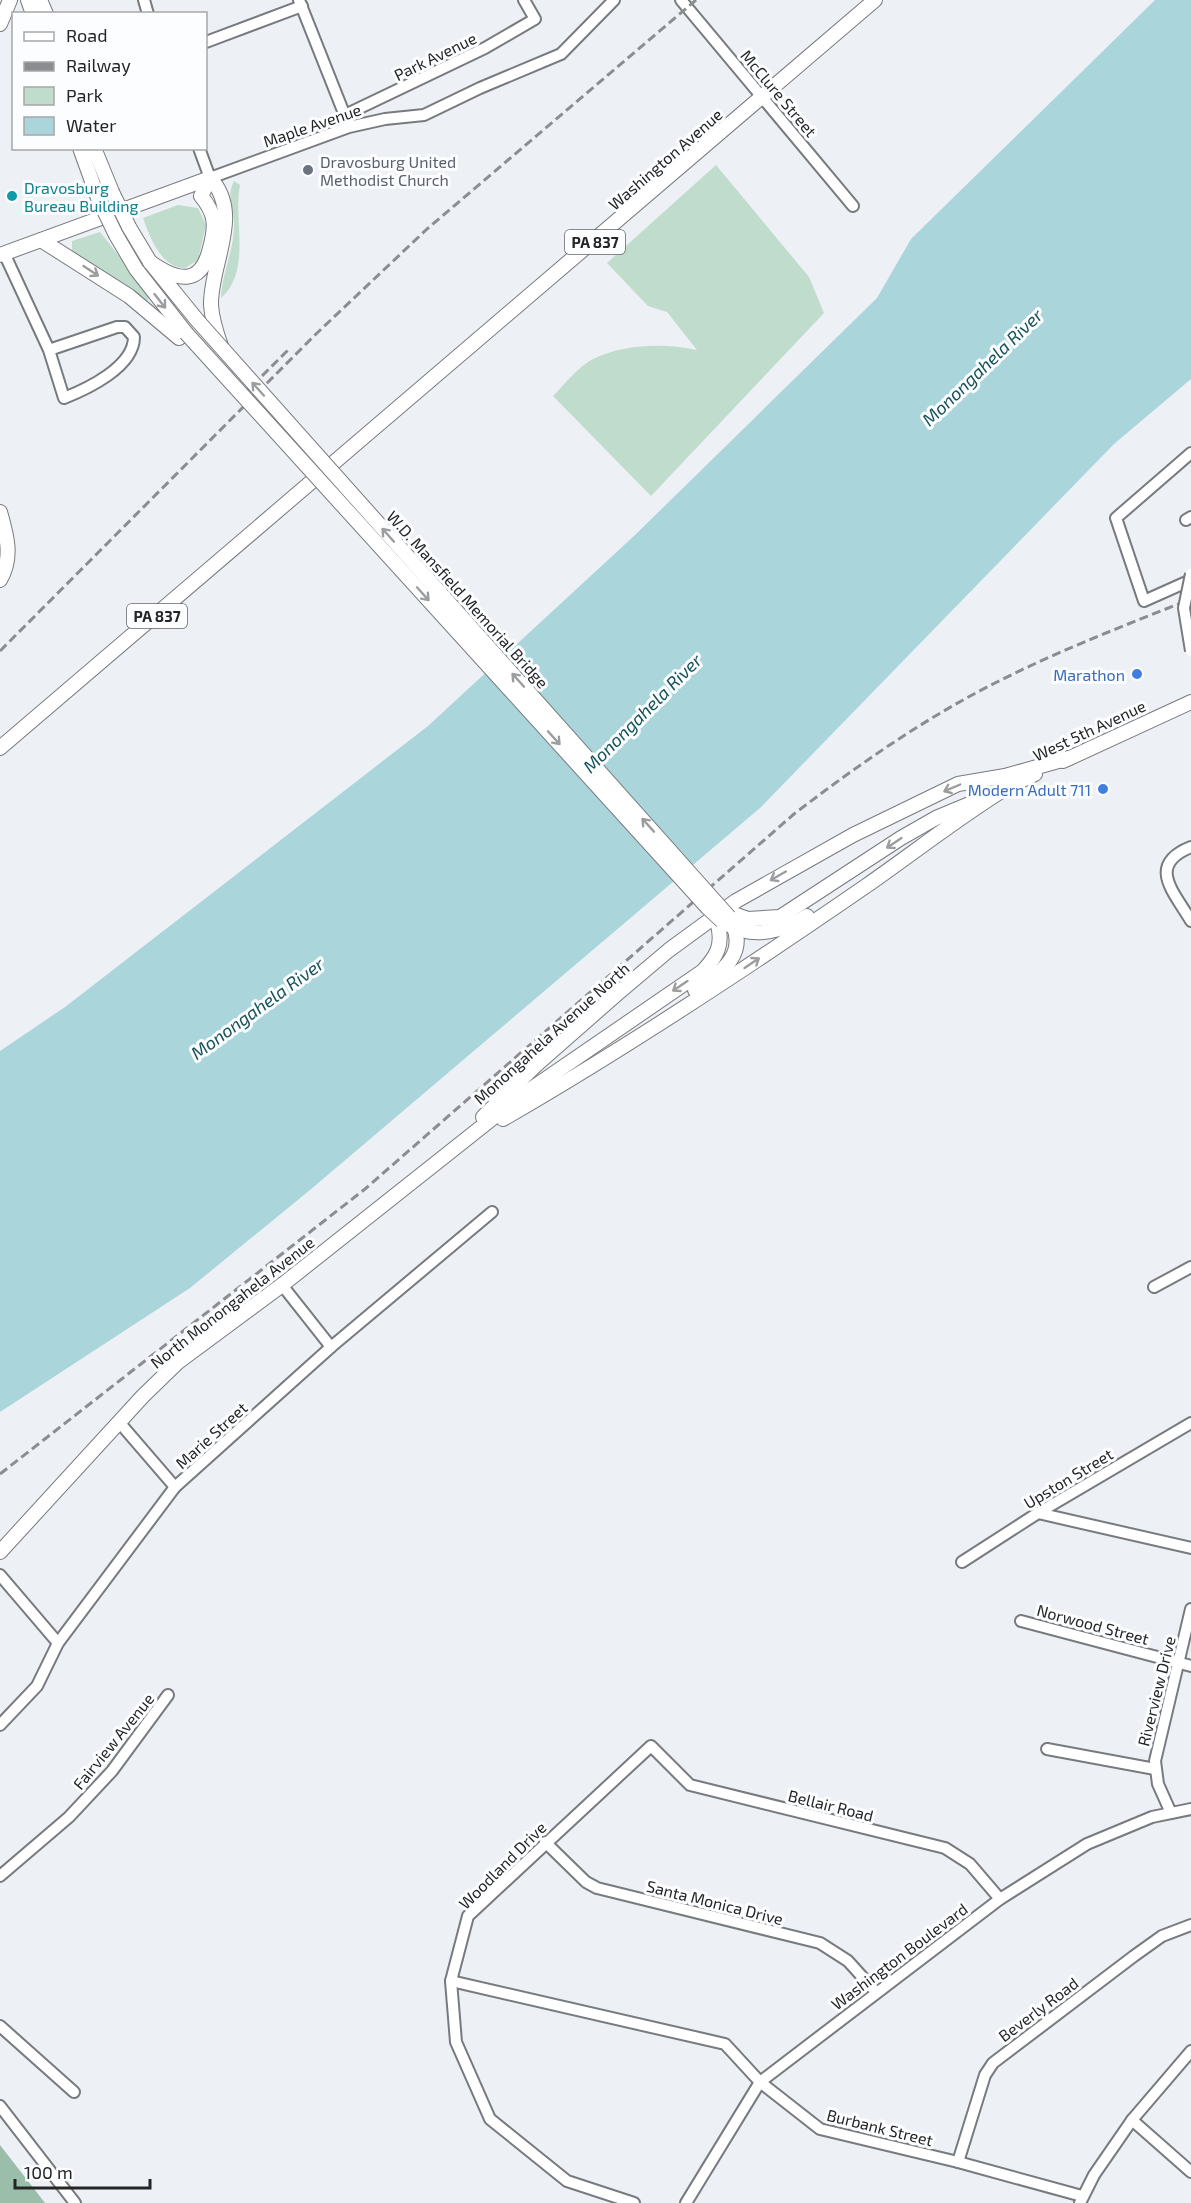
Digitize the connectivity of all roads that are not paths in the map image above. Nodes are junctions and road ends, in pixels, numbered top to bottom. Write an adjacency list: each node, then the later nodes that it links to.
1 (10, 0): 7 (main road)
2 (524, 0): 10 (street, Park Avenue)
3 (614, 0): 11 (street, Maple Avenue)
4 (681, 0): 9 (street, McClure Street)
5 (875, 0): 9 (main road, Washington Avenue / PA 837)
6 (300, 3): 8 (street); 10 (street)
7 (0, 24)
8 (207, 42)
9 (763, 96): 16 (street, McClure Street); 24 (main road, Washington Avenue / PA 837)
10 (345, 115): 11 (street)
11 (350, 127): 15 (street, Maple Avenue)
12 (81, 150): 20 (main road, one-way to 20, bridge)
13 (95, 150): 19 (main road, W.D. Mansfield Memorial Bridge, bridge)
14 (200, 150): 15 (street)
15 (210, 178): 17 (main road, Maple Avenue); 19 (main road); 22 (main road, bridge)
16 (853, 206)
17 (41, 240): 18 (main road, Maple Avenue); 20 (main road, one-way to 20)
18 (2, 254): 21 (street)
19 (150, 262): 22 (main road, W.D. Mansfield Memorial Bridge, bridge)
20 (182, 336): 24 (main road, W.D. Mansfield Memorial Bridge, bridge)
21 (49, 350): 21 (street)
22 (223, 351): 36 (main road, W.D. Mansfield Memorial Bridge, one-way to 22, bridge)
23 (1191, 453): 28 (street)
24 (318, 483): 31 (main road, PA 837); 36 (main road, W.D. Mansfield Memorial Bridge, one-way to 36, bridge)
25 (0, 512): 27 (main road)
26 (1191, 574): 29 (street, bridge)
27 (0, 580)
28 (1191, 580)
29 (1191, 651)
30 (1191, 702): 32 (main road, West 5th Avenue)
31 (0, 748)
32 (1070, 758): 33 (main road, West 5th Avenue); 40 (main road, Monongahela Avenue North, one-way to 40)
33 (1002, 790): 34 (main road, Monongahela Avenue North); 37 (main road, one-way to 37)
34 (942, 829): 37 (main road); 39 (main road, Monongahela Avenue North, one-way to 34)
35 (1191, 847): 38 (street)
36 (711, 904): 37 (main road, bridge)
37 (728, 921): 39 (main road); 40 (main road, one-way to 40)
38 (1191, 921)
39 (540, 1097): 40 (main road, Monongahela Avenue North)
40 (452, 1149): 43 (main road, North Monongahela Avenue)
41 (492, 1212): 45 (street, Marie Street)
42 (1191, 1267): 44 (street)
43 (282, 1284): 45 (street); 46 (main road, North Monongahela Avenue)
44 (1154, 1287)
45 (331, 1347): 48 (street, Marie Street)
46 (119, 1422): 48 (street); 51 (main road, North Monongahela Avenue)
47 (1191, 1423): 49 (street, Upston Street)
48 (176, 1487): 56 (street, Marie Street)
49 (1038, 1513): 50 (street); 52 (street, Upston Street)
50 (1191, 1548)
51 (0, 1552)
52 (963, 1562)
53 (0, 1575): 56 (street)
54 (1191, 1609): 57 (street, Riverview Drive)
55 (1021, 1621): 57 (street, Norwood Street)
56 (58, 1643): 60 (street, Marie Street)
57 (1179, 1663): 58 (street, Norwood Street); 63 (street, Riverview Drive)
58 (1191, 1666)
59 (168, 1695): 67 (street, Fairview Avenue)
60 (0, 1725)
61 (651, 1746): 66 (street, Woodland Drive); 68 (street, Bellair Road)
62 (1047, 1749): 63 (street)
63 (1155, 1769): 65 (street, Riverview Drive)
64 (1191, 1809): 65 (street, Washington Boulevard)
65 (1172, 1813): 68 (street, Washington Boulevard)
66 (545, 1842): 70 (street, Woodland Drive); 71 (street, Santa Monica Drive)
67 (0, 1876)
68 (1000, 1899): 71 (street, Washington Boulevard)
69 (1191, 1925): 78 (street, Beverly Road)
70 (451, 1981): 74 (street, Burbank Street); 82 (street, Woodland Drive)
71 (876, 1992): 74 (street, Washington Boulevard)
72 (0, 2026): 75 (street)
73 (1191, 2052): 77 (street)
74 (760, 2082): 78 (street, Burbank Street); 83 (street, Washington Boulevard)
75 (74, 2092)
76 (0, 2106): 81 (street)
77 (1132, 2120): 79 (street); 80 (street)
78 (958, 2162): 80 (street, Burbank Street)
79 (1191, 2172)
80 (1081, 2200)
81 (75, 2203)
82 (634, 2203)
83 (686, 2203)

